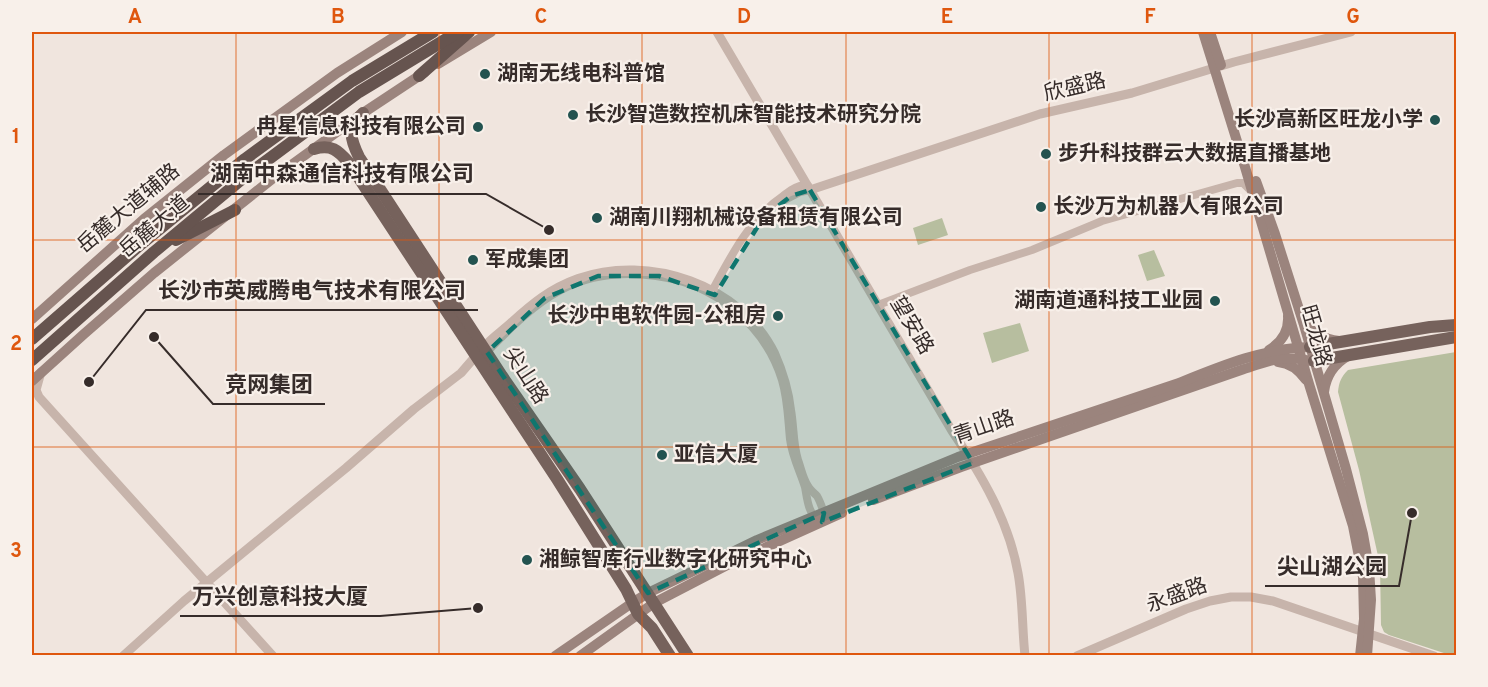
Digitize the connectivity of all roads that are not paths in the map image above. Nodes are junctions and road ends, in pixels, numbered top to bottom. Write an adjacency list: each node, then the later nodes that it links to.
1 (402, 32): 24 (main road, 岳麓大道辅路)
2 (433, 32): 27 (highway, 岳麓大道)
3 (458, 32): 19 (highway, 岳麓大道)
4 (469, 32): 12 (highway)
5 (491, 32): 12 (main road)
6 (719, 32): 16 (street, 望安路)
7 (1203, 32): 11 (main road, 旺龙路)
8 (1210, 32): 11 (main road, 旺龙路)
9 (1338, 32): 11 (street, 欣盛路)
10 (1351, 32): 11 (street, 欣盛路)
11 (1217, 65): 15 (main road, 旺龙路); 16 (street, 欣盛路); 23 (main road, 旺龙路)
12 (419, 76): 13 (main road)
13 (363, 113): 14 (main road); 31 (main road, 尖山路)
14 (314, 149): 18 (main road); 31 (main road, 尖山路)
15 (1245, 167): 17 (main road, 旺龙路); 21 (street)
16 (810, 188): 20 (street); 21 (street, 望安路)
17 (1253, 193): 21 (street); 22 (main road, 旺龙路)
18 (235, 210): 19 (highway); 36 (main road)
19 (154, 252): 33 (highway, 岳麓大道)
20 (714, 293): 31 (street); 42 (street)
21 (879, 303): 41 (street, 望安路)
22 (1287, 310): 29 (main road, 旺龙路); 30 (main road)
23 (1300, 312): 28 (main road); 29 (main road, 旺龙路)
24 (32, 319)
25 (1456, 325): 28 (main road, 青山路)
26 (1456, 337): 32 (main road, 青山路)
27 (32, 339)
28 (1348, 341): 29 (main road, 青山路)
29 (1304, 347): 30 (main road, 青山路); 34 (main road, 旺龙路)
30 (1267, 352): 41 (main road, 青山路)
31 (481, 354): 43 (street); 44 (main road, 尖山路); 45 (main road, 尖山路)
32 (1352, 354): 34 (main road, 青山路); 40 (main road)
33 (32, 360)
34 (1308, 361): 35 (main road, 青山路); 38 (main road, 旺龙路); 40 (main road, 旺龙路)
35 (1262, 364): 38 (main road); 41 (main road, 青山路)
36 (41, 372): 37 (main road); 43 (street)
37 (32, 381)
38 (1309, 384): 46 (main road, 旺龙路)
39 (32, 396): 43 (street)
40 (1325, 398): 46 (main road, 旺龙路)
41 (972, 458): 42 (main road, 青山路); 54 (street, 望安路)
42 (820, 517): 44 (main road, 青山路)
43 (207, 585): 47 (street); 48 (street); 49 (street)
44 (651, 598): 45 (main road, 青山路); 53 (main road, 尖山路)
45 (635, 608): 50 (main road, 青山路); 51 (main road, 青山路); 52 (main road, 尖山路)
46 (1366, 634): 55 (street, 永盛路); 56 (street, 永盛路); 57 (main road, 旺龙路); 58 (main road, 旺龙路); 59 (street); 60 (street)
47 (123, 656)
48 (128, 656)
49 (271, 656)
50 (555, 656)
51 (580, 656)
52 (670, 656)
53 (688, 656)
54 (1027, 656)
55 (1077, 656)
56 (1085, 656)
57 (1360, 656)
58 (1367, 656)
59 (1423, 656)
60 (1434, 656)

